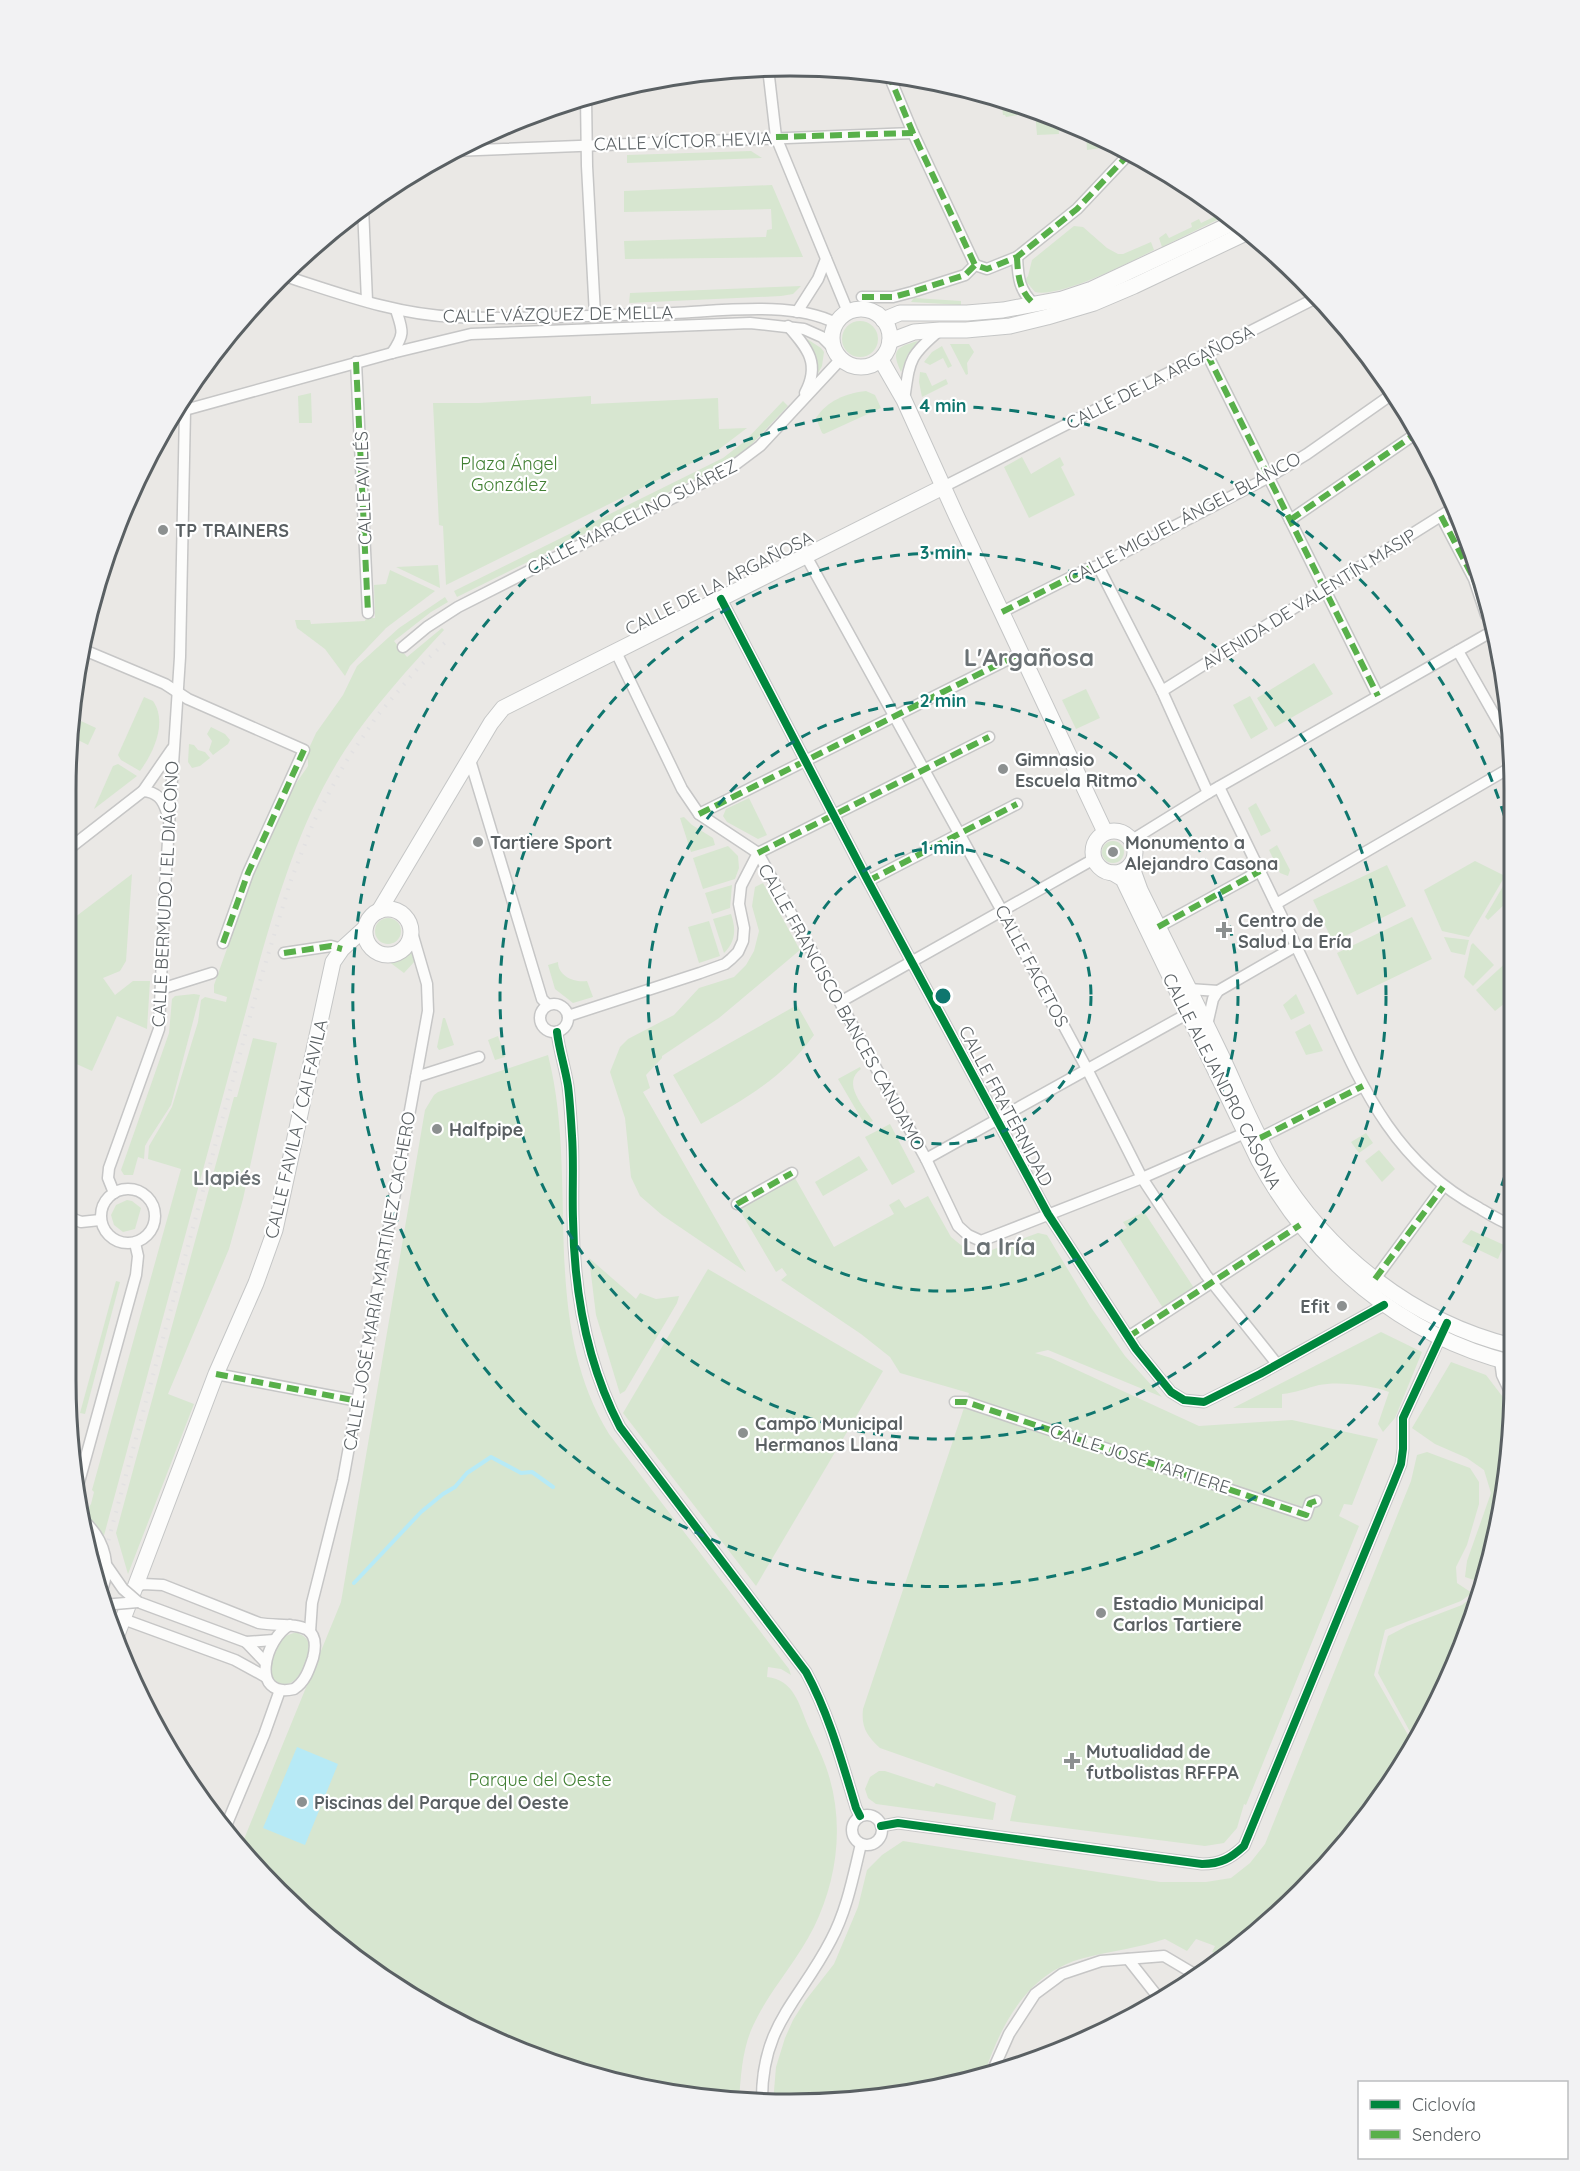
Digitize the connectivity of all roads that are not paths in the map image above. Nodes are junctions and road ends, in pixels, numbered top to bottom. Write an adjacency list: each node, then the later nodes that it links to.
1 (769, 77): 5 (street)
2 (893, 84): 4 (street)
3 (586, 107): 6 (street)
4 (913, 133): 5 (street, CALLE VÍCTOR HEVIA); 14 (street)
5 (776, 137): 6 (street, CALLE VÍCTOR HEVIA); 13 (street)
6 (587, 145): 7 (street, CALLE VÍCTOR HEVIA); 23 (street)
7 (474, 150)
8 (1124, 160): 12 (street)
9 (363, 219): 17 (street)
10 (1226, 226): 19 (main road)
11 (1239, 236): 27 (main road)
12 (1017, 257): 14 (street); 19 (street)
13 (826, 259): 21 (street); 22 (street)
14 (975, 265): 16 (street)
15 (293, 278): 17 (street, CALLE VÁZQUEZ DE MELLA)
16 (862, 297)
17 (367, 301): 20 (street, CALLE VÁZQUEZ DE MELLA)
18 (1309, 301): 31 (street, CALLE DE LA ARGAÑOSA)
19 (1035, 305): 24 (main road)
20 (396, 310): 23 (street, CALLE VÁZQUEZ DE MELLA); 29 (street)
21 (797, 312): 23 (street, CALLE VÁZQUEZ DE MELLA); 25 (street, CALLE VÁZQUEZ DE MELLA)
22 (848, 312): 24 (main road); 25 (main road)
23 (594, 315)
24 (884, 320): 28 (main road)
25 (835, 323): 30 (main road)
26 (788, 326): 29 (street, CALLE VÁZQUEZ DE MELLA); 30 (street, CALLE VÁZQUEZ DE MELLA); 36 (street)
27 (940, 330): 28 (main road); 35 (street)
28 (890, 341): 32 (main road)
29 (392, 353): 33 (street, CALLE VÁZQUEZ DE MELLA)
30 (837, 354): 32 (main road); 36 (street, CALLE MARCELINO SUÁREZ)
31 (1207, 354): 40 (street); 41 (street, CALLE DE LA ARGAÑOSA)
32 (881, 360): 35 (main road)
33 (357, 362): 37 (street, CALLE VÁZQUEZ DE MELLA); 51 (street, CALLE AVILÉS)
34 (1386, 399): 40 (street, CALLE MIGUEL ÁNGEL BLANCO)
35 (904, 400): 41 (main road)
36 (797, 406): 53 (street, CALLE MARCELINO SUÁREZ)
37 (187, 410)
38 (180, 421): 59 (street, CALLE BERMUDO I EL DIÁCONO)
39 (1410, 437): 44 (street)
40 (1269, 477): 44 (street); 46 (street, CALLE MIGUEL ÁNGEL BLANCO)
41 (943, 487): 45 (main road, CALLE DE LA ARGAÑOSA); 50 (main road)
42 (1447, 512): 43 (street, AVENIDA DE VALENTÍN MASIP)
43 (1441, 516): 47 (street); 48 (street, AVENIDA DE VALENTÍN MASIP)
44 (1290, 520): 48 (street)
45 (806, 556): 49 (main road, CALLE DE LA ARGAÑOSA); 61 (street, CALLE FACETOS)
46 (1098, 566): 50 (street, CALLE MIGUEL ÁNGEL BLANCO); 58 (street)
47 (1468, 567)
48 (1324, 589): 58 (street, AVENIDA DE VALENTÍN MASIP); 60 (street)
49 (721, 599): 56 (main road, CALLE DE LA ARGAÑOSA); 66 (street, CALLE FRATERNIDAD)
50 (1002, 612): 57 (main road)
51 (368, 613)
52 (1486, 635): 54 (street)
53 (403, 647)
54 (1458, 651): 60 (street); 62 (street)
55 (90, 652): 59 (street)
56 (616, 652): 65 (main road, CALLE DE LA ARGAÑOSA); 73 (street, CALLE FRANCISCO BANCES CANDAMO)
57 (1021, 652): 61 (street); 76 (main road)
58 (1162, 691): 71 (street)
59 (178, 693): 64 (street, CALLE BERMUDO I EL DIÁCONO); 94 (street)
60 (1378, 696): 69 (street)
61 (894, 715): 66 (street); 67 (street, CALLE FACETOS)
62 (1500, 725)
63 (989, 736): 67 (street)
64 (174, 746): 70 (street); 75 (street, CALLE BERMUDO I EL DIÁCONO)
65 (470, 760): 85 (main road, CALLE DE LA ARGAÑOSA); 104 (street)
66 (806, 760): 73 (street); 74 (street, CALLE FRATERNIDAD)
67 (924, 769): 74 (street); 77 (street, CALLE FACETOS)
68 (1503, 773): 87 (street)
69 (1219, 787): 71 (street); 83 (street)
70 (143, 791): 75 (street); 79 (street)
71 (1208, 793): 78 (street)
72 (1017, 804): 77 (street)
73 (699, 814): 80 (street, CALLE FRANCISCO BANCES CANDAMO)
74 (833, 815): 80 (street); 86 (street, CALLE FRATERNIDAD)
75 (169, 818): 100 (street, CALLE BERMUDO I EL DIÁCONO)
76 (1106, 832): 78 (main road); 81 (main road)
77 (959, 833): 86 (street); 89 (street, CALLE FACETOS)
78 (1132, 840): 82 (main road)
79 (76, 843)
80 (758, 853): 103 (street, CALLE FRANCISCO BANCES CANDAMO); 106 (street)
81 (1094, 859): 84 (main road); 89 (street)
82 (1131, 865): 84 (main road); 91 (main road, CALLE ALEJANDRO CASONA)
83 (1260, 871): 87 (street); 91 (street)
84 (1113, 873): 105 (main road, CALLE ALEJANDRO CASONA)
85 (401, 876): 88 (main road, CALLE DE LA ARGAÑOSA); 90 (main road, CALLE DE LA ARGAÑOSA)
86 (868, 881): 98 (street, CALLE FRATERNIDAD)
87 (1276, 904): 95 (street)
88 (379, 911): 90 (main road); 92 (main road)
89 (1002, 911): 98 (street); 110 (street, CALLE FACETOS)
90 (403, 914): 93 (main road)
91 (1158, 927): 101 (main road, CALLE ALEJANDRO CASONA)
92 (365, 928): 93 (main road); 96 (main road)
93 (411, 929): 111 (street, CALLE JOSÉ MARÍA MARTÍNEZ CACHERO)
94 (223, 943)
95 (1296, 946): 102 (street); 112 (street)
96 (342, 949): 97 (street); 137 (main road, CALLE FAVILA / CAI FAVILA)
97 (284, 953)
98 (912, 962): 103 (street); 113 (street, CALLE FRATERNIDAD)
99 (212, 973): 100 (street)
100 (161, 989): 120 (street, CALLE BERMUDO I EL DIÁCONO)
101 (1189, 989): 102 (street); 107 (main road, CALLE ALEJANDRO CASONA)
102 (1218, 991): 107 (street)
103 (840, 1002): 116 (street, CALLE FRANCISCO BANCES CANDAMO)
104 (548, 1005): 106 (street); 108 (street)
105 (1187, 1014): 110 (street); 114 (main road, CALLE ALEJANDRO CASONA)
106 (568, 1016): 108 (street)
107 (1206, 1026): 115 (main road, CALLE ALEJANDRO CASONA)
108 (557, 1032): 156 (street)
109 (479, 1057): 111 (street)
110 (1087, 1069): 113 (street); 118 (street, CALLE FACETOS)
111 (416, 1077): 138 (street, CALLE JOSÉ MARÍA MARTÍNEZ CACHERO)
112 (1363, 1086): 115 (street); 119 (street)
113 (995, 1120): 116 (street); 122 (street, CALLE FRATERNIDAD)
114 (1245, 1133): 118 (street); 126 (main road, CALLE ALEJANDRO CASONA)
115 (1260, 1138): 128 (main road, CALLE ALEJANDRO CASONA)
116 (926, 1159): 122 (street, CALLE FRANCISCO BANCES CANDAMO)
117 (792, 1173): 121 (street)
118 (1142, 1178): 122 (street); 129 (street, CALLE FACETOS)
119 (1443, 1187): 125 (street); 128 (street)
120 (114, 1193): 124 (street); 127 (street)
121 (737, 1204)
122 (1048, 1214): 132 (street, CALLE FRATERNIDAD)
123 (76, 1219): 124 (street)
124 (100, 1220): 127 (street)
125 (1504, 1221)
126 (1300, 1225): 129 (street); 130 (main road, CALLE ALEJANDRO CASONA)
127 (135, 1243): 140 (street)
128 (1375, 1279): 131 (main road, CALLE ALEJANDRO CASONA)
129 (1212, 1281): 132 (street); 136 (street, CALLE FACETOS)
130 (1384, 1305): 133 (main road, CALLE ALEJANDRO CASONA); 136 (street)
131 (1447, 1323): 133 (street); 134 (main road, CALLE ALEJANDRO CASONA)
132 (1128, 1337): 136 (street, CALLE FRATERNIDAD)
133 (1440, 1338): 135 (main road, CALLE ALEJANDRO CASONA); 158 (street)
134 (1504, 1344)
135 (1504, 1361)
136 (1277, 1364)
137 (216, 1374): 138 (street); 145 (main road, CALLE FAVILA / CAI FAVILA)
138 (358, 1401): 150 (street, CALLE JOSÉ MARÍA MARTÍNEZ CACHERO)
139 (955, 1402): 141 (street, CALLE JOSÉ TARTIERE)
140 (82, 1469)
141 (1316, 1501)
142 (93, 1532): 143 (street, bridge)
143 (107, 1566): 144 (street, bridge); 145 (street, bridge)
144 (105, 1580)
145 (136, 1595): 146 (street, bridge); 147 (main road, CALLE FAVILA / CAI FAVILA); 148 (street); 152 (street)
146 (112, 1603)
147 (123, 1619): 149 (main road, CALLE FAVILA / CAI FAVILA); 154 (street)
148 (290, 1625): 150 (street); 151 (street)
149 (120, 1626)
150 (310, 1632): 155 (street)
151 (274, 1640): 152 (street); 153 (street)
152 (246, 1642): 153 (street)
153 (266, 1663): 154 (street)
154 (266, 1677): 155 (street)
155 (280, 1690): 157 (street)
156 (860, 1816): 158 (street); 159 (street)
157 (228, 1820)
158 (881, 1826): 159 (street)
159 (861, 1844): 164 (street)
160 (1128, 1959): 161 (street); 162 (street); 163 (street)
161 (1190, 1971)
162 (1155, 1994)
163 (998, 2063)
164 (762, 2093)

